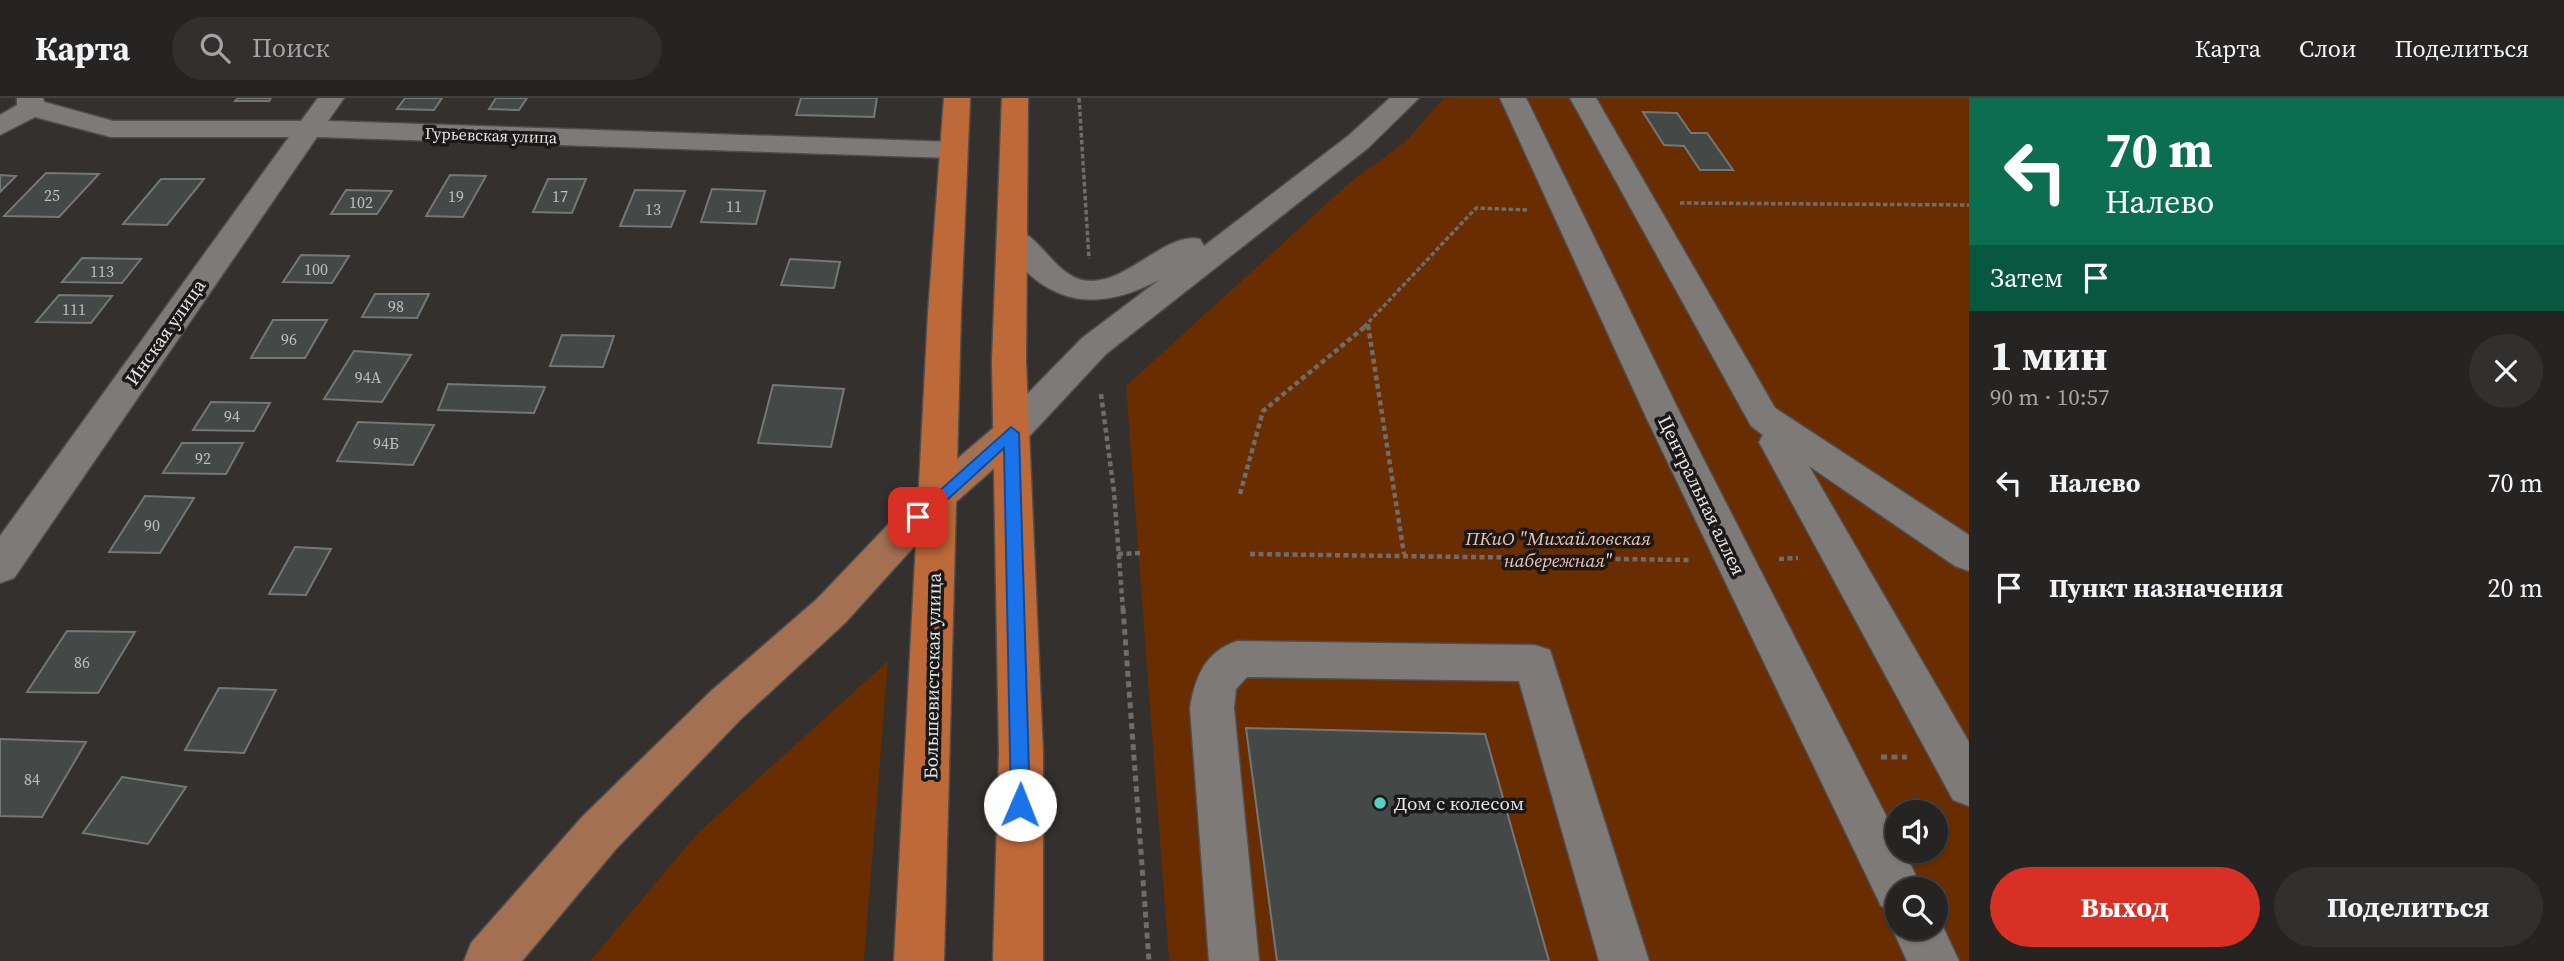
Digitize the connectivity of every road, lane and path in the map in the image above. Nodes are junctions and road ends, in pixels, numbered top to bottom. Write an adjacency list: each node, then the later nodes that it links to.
1 (331, 98): 10 (street, Инская улица)
2 (957, 98): 12 (highway, Большевистская улица)
3 (1015, 98): 16 (highway)
4 (1079, 98): 17 (path)
5 (1406, 98): 11 (street)
6 (1513, 98): 31 (street, Центральная аллея)
7 (1583, 98): 28 (street)
8 (30, 103): 9 (street); 10 (street, Гурьевская улица)
9 (0, 127)
10 (308, 129): 12 (street, Гурьевская улица); 30 (street, Инская улица)
11 (1358, 142): 17 (street); 19 (street)
12 (953, 150): 23 (highway, Большевистская улица)
13 (1668, 203): 14 (path)
14 (1969, 205)
15 (1530, 210): 18 (path)
16 (1012, 236): 17 (street); 20 (highway)
17 (1090, 291)
18 (1368, 324): 22 (path); 27 (path)
19 (1094, 346): 20 (street); 25 (path)
20 (1011, 433): 23 (main road); 38 (highway)
21 (1777, 442): 32 (street)
22 (1240, 494)
23 (936, 498): 34 (main road); 37 (highway, Большевистская улица)
24 (1142, 553): 25 (path)
25 (1118, 554): 39 (path)
26 (1250, 554): 27 (path)
27 (1404, 554): 29 (path)
28 (1969, 555)
29 (1697, 560)
30 (0, 567)
31 (1833, 757): 32 (path); 33 (street, Центральная аллея)
32 (1961, 771)
33 (1892, 877)
34 (521, 938): 36 (main road)
35 (1923, 940): 42 (street)
36 (489, 961)
37 (919, 961)
38 (1018, 961)
39 (1149, 961)
40 (1234, 961): 41 (street)
41 (1624, 961)
42 (1934, 961)

